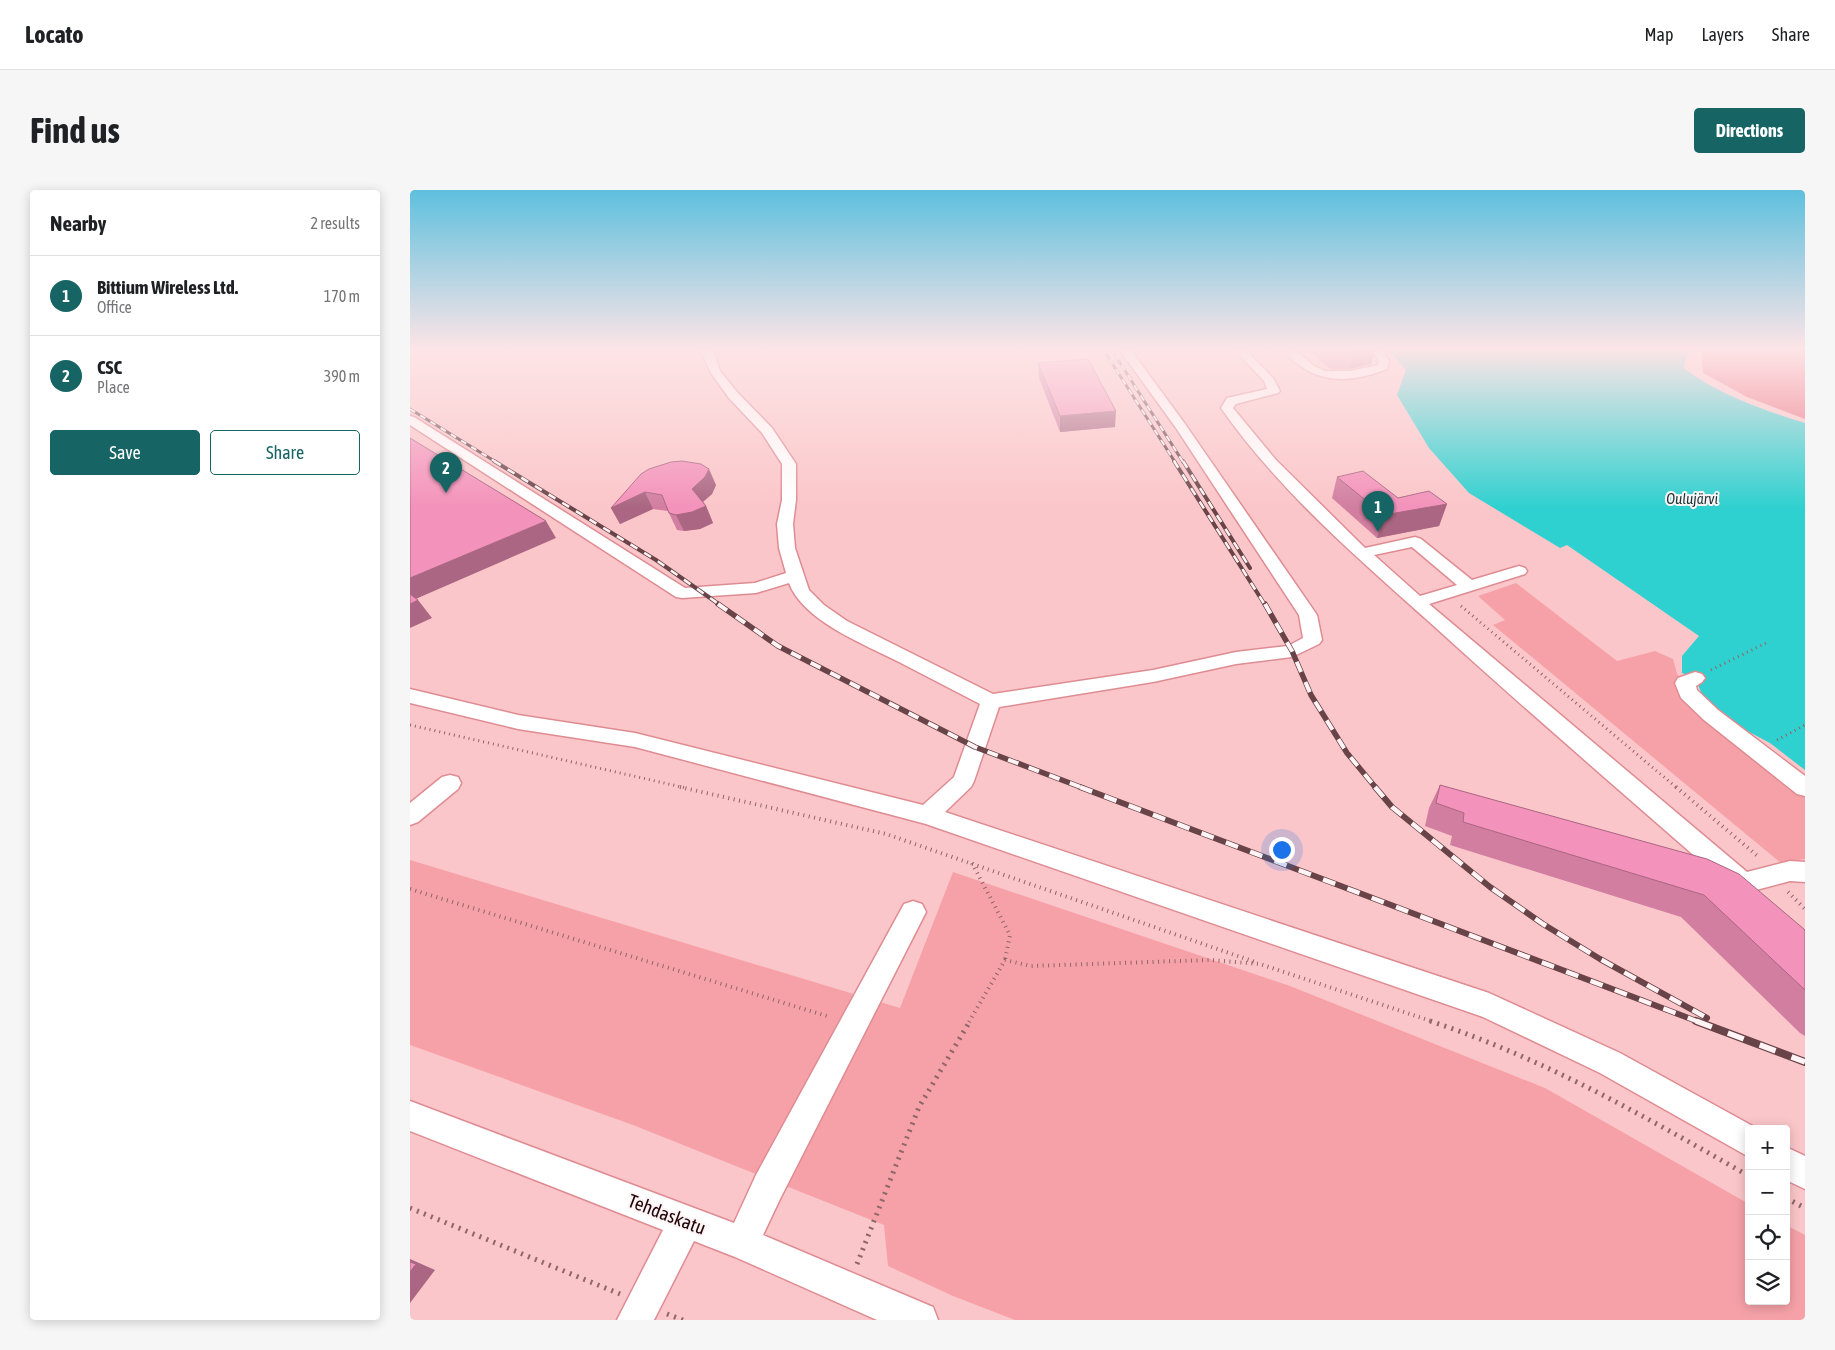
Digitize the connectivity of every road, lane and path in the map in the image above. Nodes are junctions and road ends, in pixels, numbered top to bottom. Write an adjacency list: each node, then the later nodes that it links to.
1 (739, 402): 7 (street)
2 (1162, 402): 14 (street)
3 (1231, 402): 5 (street)
4 (410, 420): 7 (street)
5 (1362, 553): 8 (street); 10 (street)
6 (1519, 571): 8 (street)
7 (795, 576): 14 (street)
8 (1470, 587): 9 (street)
9 (1445, 594): 10 (street); 24 (path)
10 (1417, 602): 25 (street)
11 (1766, 643): 12 (path)
12 (1695, 678): 19 (street)
13 (410, 696): 20 (street)
14 (991, 701): 20 (street)
15 (410, 725): 22 (path)
16 (1805, 725): 17 (path)
17 (1770, 743)
18 (450, 783): 21 (street)
19 (1805, 788)
20 (927, 815): 34 (street)
21 (410, 816)
22 (972, 863): 30 (path); 31 (path)
23 (1805, 872): 24 (street)
24 (1776, 875): 25 (street); 28 (path)
25 (1743, 883): 27 (street)
26 (410, 889): 32 (path)
27 (1764, 901)
28 (1805, 909)
29 (913, 912): 32 (street)
30 (1005, 960): 31 (path); 43 (path)
31 (1260, 964): 37 (path)
32 (854, 1025): 42 (street)
33 (410, 1116): 41 (street, Tehdaskatu)
34 (1745, 1140)
35 (1790, 1164): 36 (street)
36 (1805, 1173)
37 (1745, 1174)
38 (1790, 1200): 40 (path)
39 (410, 1208): 44 (path)
40 (1805, 1208)
41 (686, 1221): 42 (street, Tehdaskatu); 44 (street)
42 (742, 1243): 43 (street, Tehdaskatu)
43 (847, 1290): 46 (street, Tehdaskatu)
44 (639, 1312): 45 (path)
45 (683, 1320)
46 (920, 1320)

